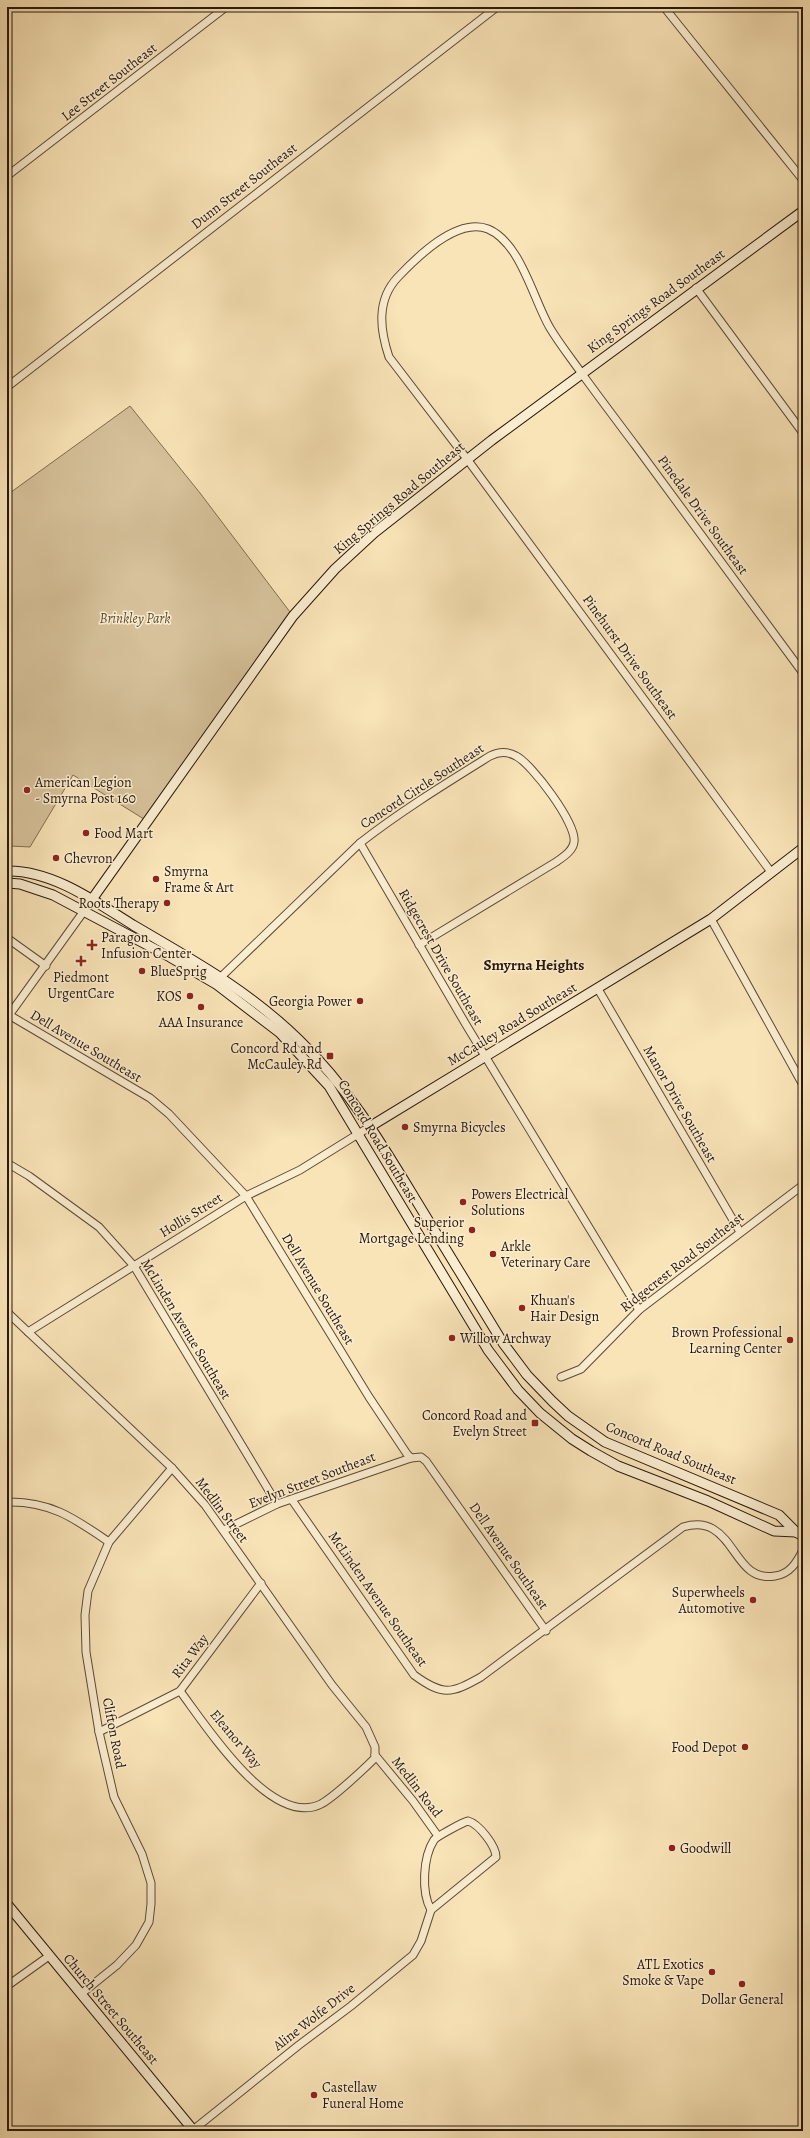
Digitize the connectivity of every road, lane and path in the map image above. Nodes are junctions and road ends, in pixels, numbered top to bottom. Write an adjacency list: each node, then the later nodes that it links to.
1 (226, 7): 4 (street, Lee Street Southeast)
2 (497, 7): 9 (street, Dunn Street Southeast)
3 (664, 7): 5 (street)
4 (7, 176)
5 (803, 180)
6 (803, 211): 7 (main road, King Springs Road Southeast)
7 (696, 288): 8 (main road, King Springs Road Southeast); 10 (street)
8 (582, 373): 11 (main road, King Springs Road Southeast); 11 (street, Pinedale Drive Southeast); 12 (street, Pinedale Drive Southeast)
9 (7, 387)
10 (803, 433)
11 (467, 459): 16 (street, Pinehurst Drive Southeast); 18 (main road, King Springs Road Southeast)
12 (803, 673)
13 (360, 843): 22 (street, Ridgecrest Drive Southeast); 22 (street, Concord Circle Southeast); 24 (street, Concord Circle Southeast)
14 (803, 848): 16 (main road, McCauley Road Southeast)
15 (7, 872): 18 (main road, Concord Road Southeast)
16 (771, 872): 20 (main road, McCauley Road Southeast)
17 (7, 883): 19 (main road, Concord Road Southeast)
18 (91, 900): 19 (main road, King Springs Road Southeast); 24 (main road, Concord Road Southeast)
19 (84, 911): 23 (street); 30 (main road, Concord Road Southeast)
20 (711, 919): 25 (main road, McCauley Road Southeast); 28 (street)
21 (7, 938): 23 (street)
22 (419, 945): 27 (street, Ridgecrest Drive Southeast)
23 (46, 966): 26 (street)
24 (222, 976): 29 (main road, Concord Road Southeast)
25 (598, 988): 27 (main road, McCauley Road Southeast); 34 (street, Manor Drive Southeast)
26 (8, 1016): 33 (street, Dell Avenue Southeast)
27 (485, 1057): 29 (main road, McCauley Road Southeast); 36 (street, Ridgecrest Drive Southeast)
28 (803, 1085)
29 (371, 1126): 30 (street, Hollis Street); 46 (main road, Concord Road Southeast)
30 (358, 1135): 33 (street, Hollis Street); 46 (main road, Concord Road Southeast)
31 (7, 1163): 35 (street, McLinden Avenue Southeast)
32 (803, 1185): 34 (street, Ridgecrest Road Southeast)
33 (246, 1196): 35 (street, Hollis Street); 40 (street, Dell Avenue Southeast)
34 (740, 1232): 36 (street, Ridgecrest Road Southeast)
35 (134, 1266): 38 (street, Hollis Street); 44 (street, McLinden Avenue Southeast)
36 (639, 1310): 39 (street, Ridgecrest Road Southeast)
37 (7, 1312): 38 (street, Medlin Street)
38 (28, 1332): 41 (street, Medlin Street)
39 (561, 1377)
40 (410, 1458): 42 (street, Evelyn Street Southeast); 50 (street, Dell Avenue Southeast)
41 (172, 1468): 45 (street, Medlin Street); 47 (street, Clifton Road)
42 (292, 1500): 44 (street, Evelyn Street Southeast); 50 (street, McLinden Avenue Southeast)
43 (7, 1502): 47 (street)
44 (277, 1504): 45 (street, Evelyn Street Southeast)
45 (224, 1530): 49 (street, Medlin Street)
46 (799, 1534)
47 (109, 1542): 52 (street, Clifton Road)
48 (803, 1550): 50 (street, McLinden Avenue Southeast)
49 (261, 1583): 51 (street, Rita Way); 53 (street, Medlin Street)
50 (546, 1631)
51 (180, 1691): 52 (street, Rita Way); 53 (street, Eleanor Way)
52 (99, 1732): 59 (street, Clifton Road)
53 (375, 1755): 54 (street, Medlin Road)
54 (438, 1836): 56 (street); 56 (street)
55 (7, 1904): 57 (main road, Church Street Southeast)
56 (431, 1910): 60 (street, Aline Wolfe Drive)
57 (49, 1956): 58 (street); 59 (main road, Church Street Southeast)
58 (7, 1986)
59 (81, 1994): 60 (main road, Church Street Southeast)
60 (193, 2131)

